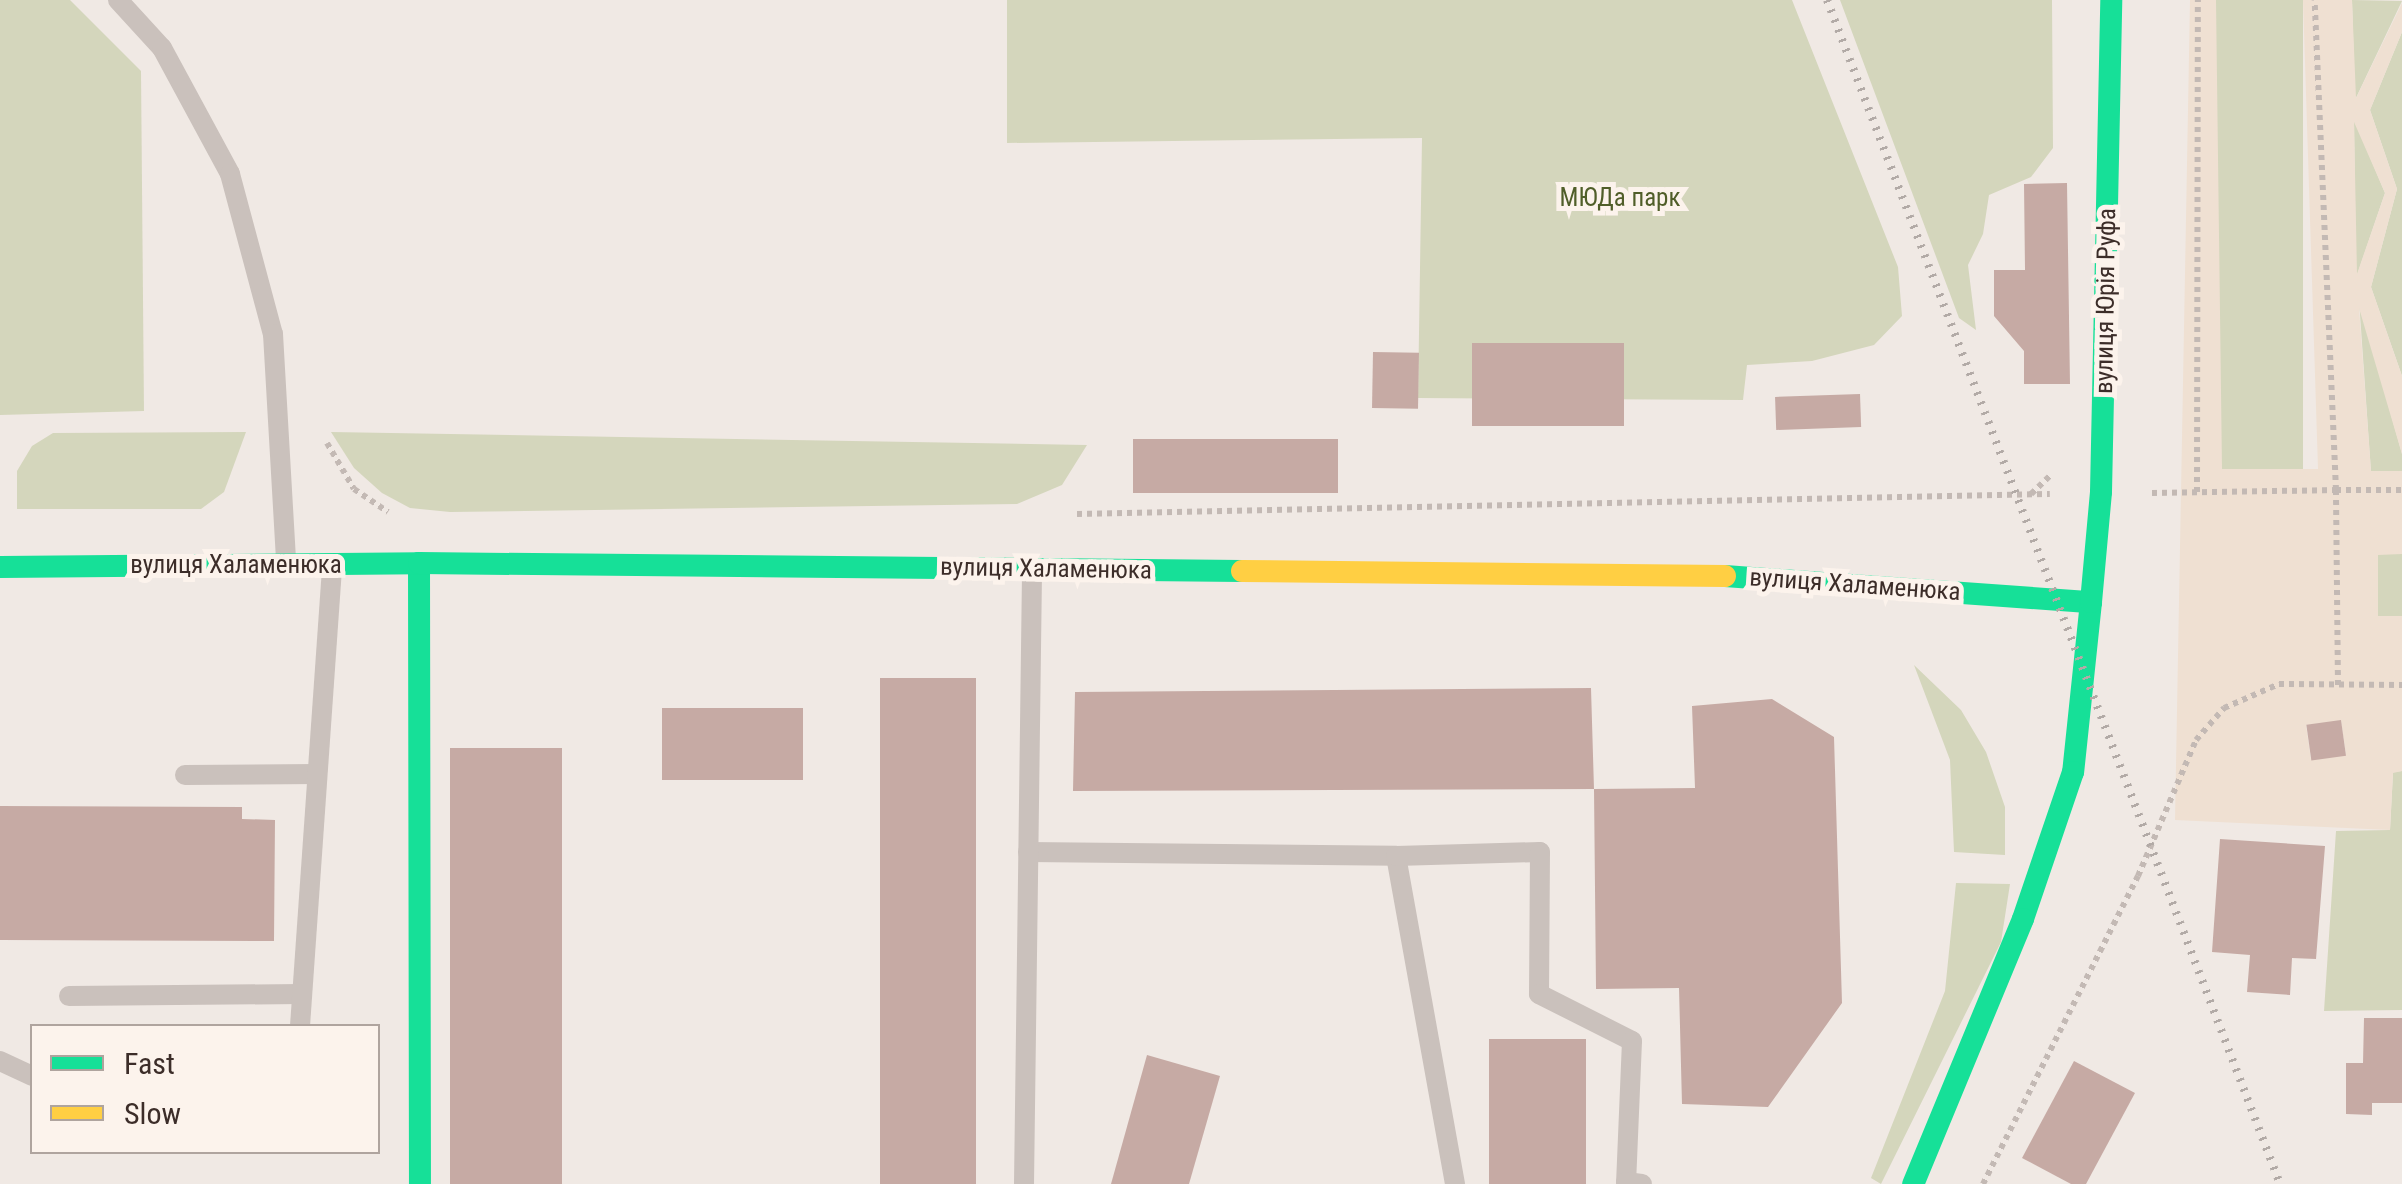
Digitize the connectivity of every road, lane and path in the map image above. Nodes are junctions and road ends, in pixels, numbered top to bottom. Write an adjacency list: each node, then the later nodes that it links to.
1 (118, 0): 13 (lane)
2 (2111, 0): 8 (main road, вулиця Юрія Руфа)
3 (2198, 0): 9 (path)
4 (2315, 0): 6 (path)
5 (327, 443): 11 (path)
6 (2336, 490): 7 (path); 9 (path); 18 (path)
7 (2402, 490)
8 (2101, 492): 9 (path); 10 (path); 17 (main road, вулиця Юрія Руфа)
9 (2197, 492)
10 (1060, 514)
11 (400, 520)
12 (419, 562): 14 (main road, вулиця Халаменюка); 16 (main road, вулиця Халаменюка); 29 (main road)
13 (286, 563): 14 (main road, вулиця Халаменюка); 15 (main road, вулиця Халаменюка)
14 (332, 565): 20 (lane)
15 (0, 566)
16 (1032, 569): 17 (main road, вулиця Халаменюка); 22 (lane)
17 (2090, 602): 33 (main road, вулиця Юрія Руфа)
18 (2338, 684): 19 (path); 34 (path)
19 (2402, 685)
20 (316, 774): 21 (lane); 24 (lane)
21 (185, 776)
22 (1028, 852): 23 (lane); 30 (lane)
23 (1396, 856): 31 (lane); 32 (lane)
24 (302, 994): 25 (lane); 26 (lane)
25 (69, 996)
26 (300, 1024)
27 (0, 1061): 28 (lane)
28 (30, 1075)
29 (420, 1184)
30 (1024, 1184)
31 (1455, 1184)
32 (1642, 1184)
33 (1913, 1184)
34 (1983, 1184)

